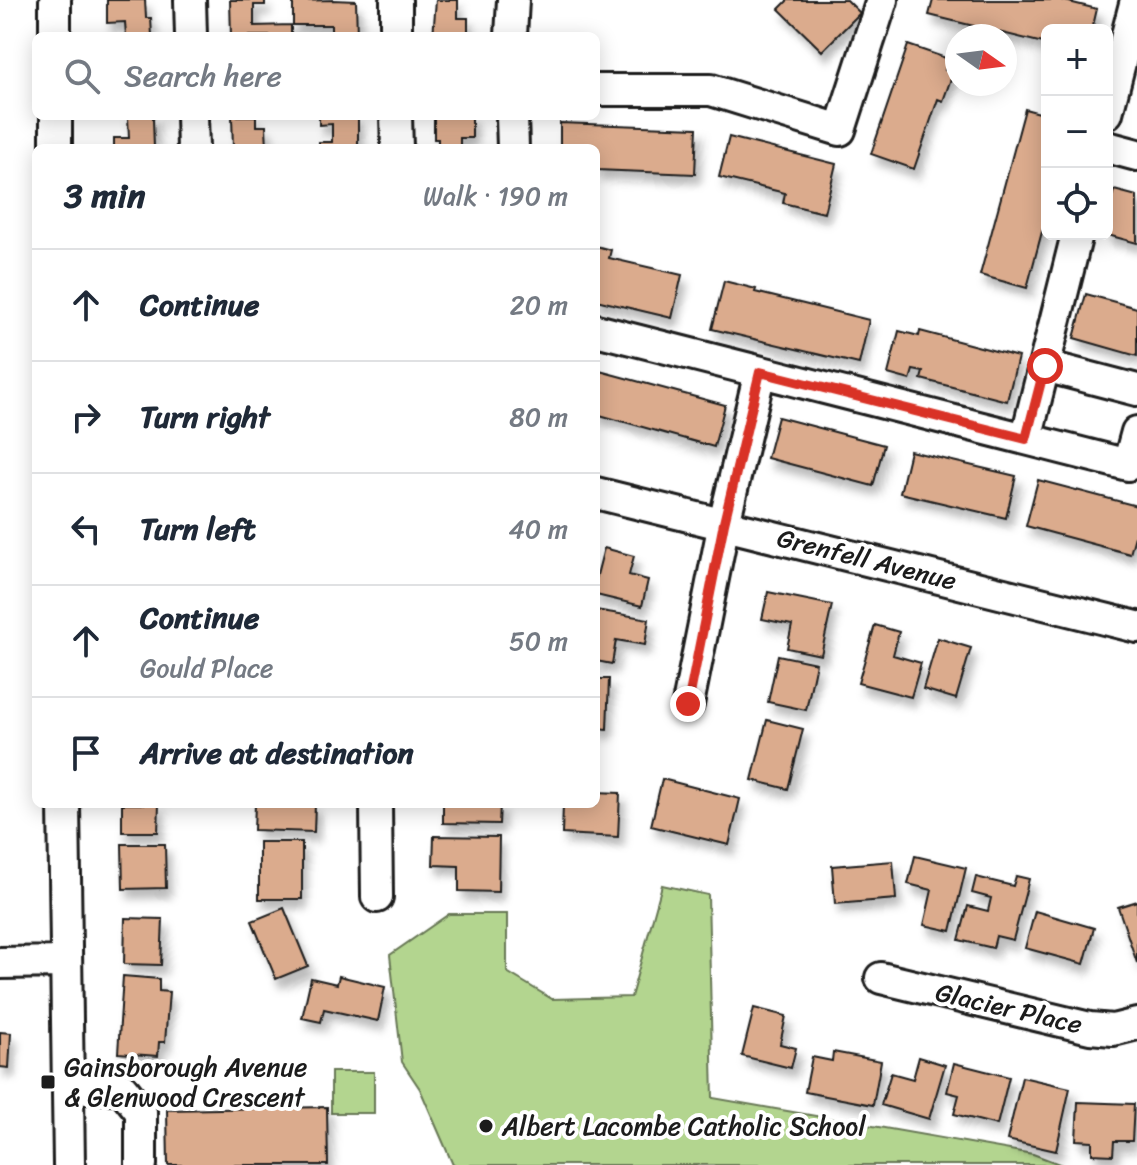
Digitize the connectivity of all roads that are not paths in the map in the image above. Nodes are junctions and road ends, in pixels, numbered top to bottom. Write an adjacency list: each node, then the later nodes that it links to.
1 (55, 0): 7 (street)
2 (190, 0): 8 (street)
3 (396, 0): 9 (street)
4 (513, 0): 10 (street)
5 (882, 0): 12 (street)
6 (1136, 0): 11 (street)
7 (55, 32)
8 (191, 32)
9 (396, 32)
10 (511, 32)
11 (1127, 78): 13 (street)
12 (600, 90)
13 (1113, 102)
14 (56, 120): 18 (street)
15 (192, 120): 19 (street)
16 (396, 120): 20 (street)
17 (512, 120): 21 (street)
18 (56, 144)
19 (193, 144)
20 (397, 144)
21 (513, 144)
22 (1113, 149): 23 (street)
23 (1137, 155)
24 (1076, 240): 26 (street)
25 (600, 331): 27 (street)
26 (1045, 366): 28 (street); 30 (street)
27 (760, 372): 30 (street); 32 (street)
28 (1137, 390)
29 (1137, 432): 30 (street)
30 (1026, 439)
31 (600, 494): 32 (street, Grenfell Avenue)
32 (724, 523): 33 (street, Grenfell Avenue); 34 (street)
33 (1137, 627)
34 (688, 704)
35 (64, 808): 38 (street)
36 (376, 808): 37 (street)
37 (377, 897)
38 (66, 962): 39 (street); 42 (street)
39 (0, 963)
40 (881, 978): 41 (street, Glacier Place)
41 (1137, 1024)
42 (68, 1088): 43 (street); 44 (street)
43 (69, 1165)
44 (141, 1165)

